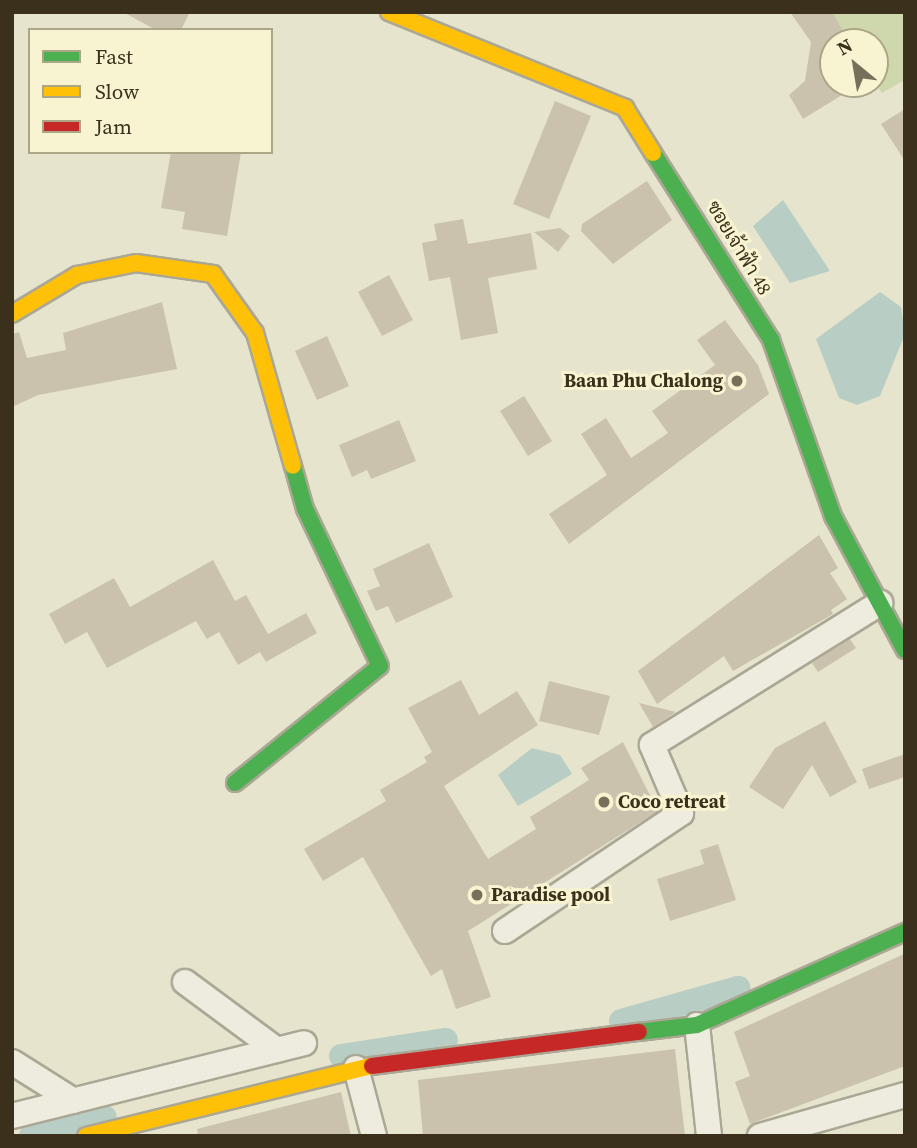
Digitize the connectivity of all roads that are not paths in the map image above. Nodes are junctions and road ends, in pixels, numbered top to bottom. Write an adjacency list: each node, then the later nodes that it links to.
1 (389, 12): 3 (street, ซอยเจ้าฟ้า 48)
2 (12, 314): 5 (street)
3 (880, 603): 4 (street, ซอยเจ้าฟ้า 48); 6 (street)
4 (905, 650)
5 (235, 783)
6 (505, 931)
7 (905, 932): 9 (street)
8 (185, 982): 11 (street)
9 (697, 1025): 13 (street); 19 (street)
10 (304, 1043): 11 (street)
11 (277, 1050): 15 (street)
12 (12, 1062): 15 (street)
13 (356, 1068): 17 (street); 18 (street)
14 (905, 1095): 20 (street)
15 (75, 1101): 16 (street)
16 (12, 1116)
17 (86, 1136)
18 (374, 1136)
19 (709, 1136)
20 (760, 1136)

